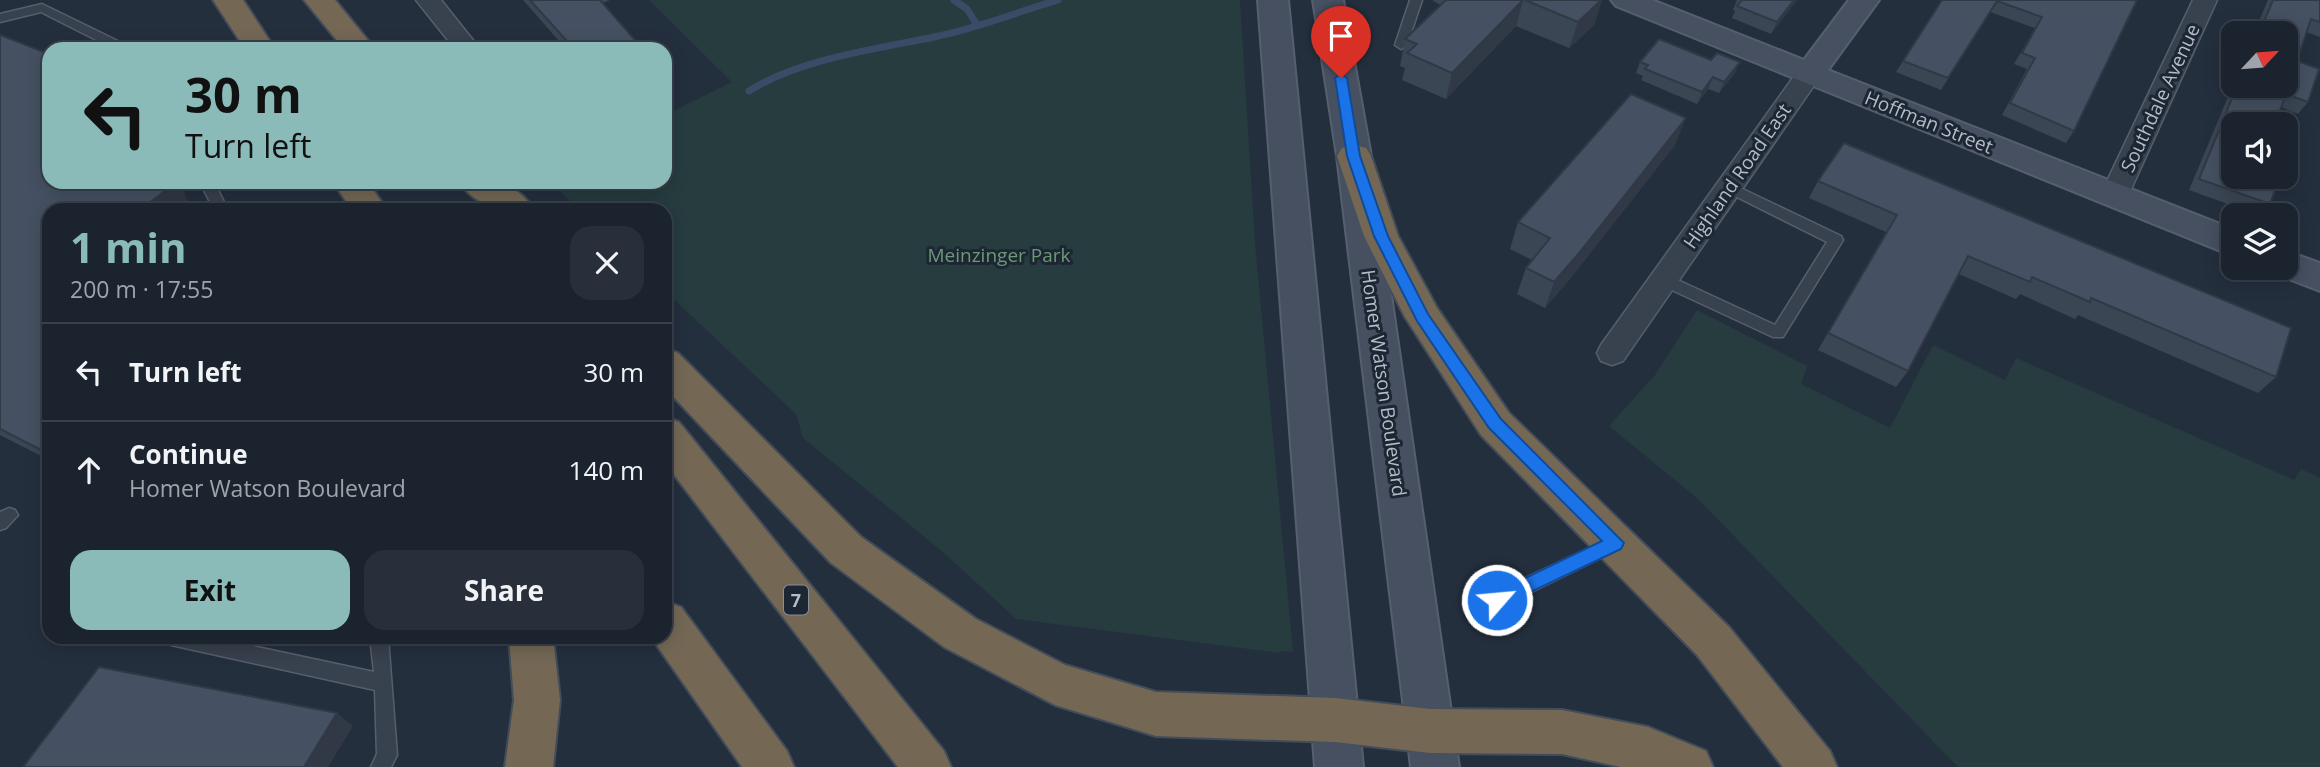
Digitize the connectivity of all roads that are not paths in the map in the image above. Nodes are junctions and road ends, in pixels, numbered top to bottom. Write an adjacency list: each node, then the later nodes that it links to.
1 (228, 0): 12 (highway)
2 (320, 0): 13 (highway)
3 (428, 0): 14 (street)
4 (1273, 0): 38 (main road)
5 (1328, 0): 17 (main road, Homer Watson Boulevard)
6 (1416, 0): 15 (lane)
7 (1626, 0): 16 (main road, Hoffman Street)
8 (1864, 0): 16 (main road, Highland Road East)
9 (2205, 0): 21 (street, Southdale Avenue)
10 (0, 18): 11 (lane)
11 (110, 42)
12 (255, 42)
13 (354, 42)
14 (462, 42)
15 (1401, 46)
16 (1810, 74): 18 (street, Highland Road East); 21 (main road, Hoffman Street)
17 (1354, 156): 31 (highway); 39 (main road, Homer Watson Boulevard)
18 (1730, 188): 27 (street, Highland Road East); 27 (lane)
19 (474, 189): 22 (highway)
20 (489, 189): 23 (highway)
21 (2114, 196): 24 (main road, Hoffman Street)
22 (484, 203)
23 (510, 203)
24 (2221, 238)
25 (2298, 269): 26 (main road)
26 (2320, 278)
27 (1664, 280): 28 (street, Highland Road East)
28 (1612, 354)
29 (672, 370): 38 (highway)
30 (672, 442): 43 (highway, 7)
31 (1615, 543): 32 (lane); 46 (highway)
32 (1497, 600)
33 (672, 631): 42 (highway)
34 (235, 644): 37 (lane)
35 (380, 644): 37 (lane)
36 (531, 644): 41 (highway)
37 (384, 682): 40 (lane)
38 (1333, 698): 39 (highway); 44 (main road)
39 (1433, 749): 45 (highway)
40 (381, 767)
41 (528, 767)
42 (770, 767)
43 (927, 767)
44 (1339, 767)
45 (1689, 767)
46 (1813, 767)

